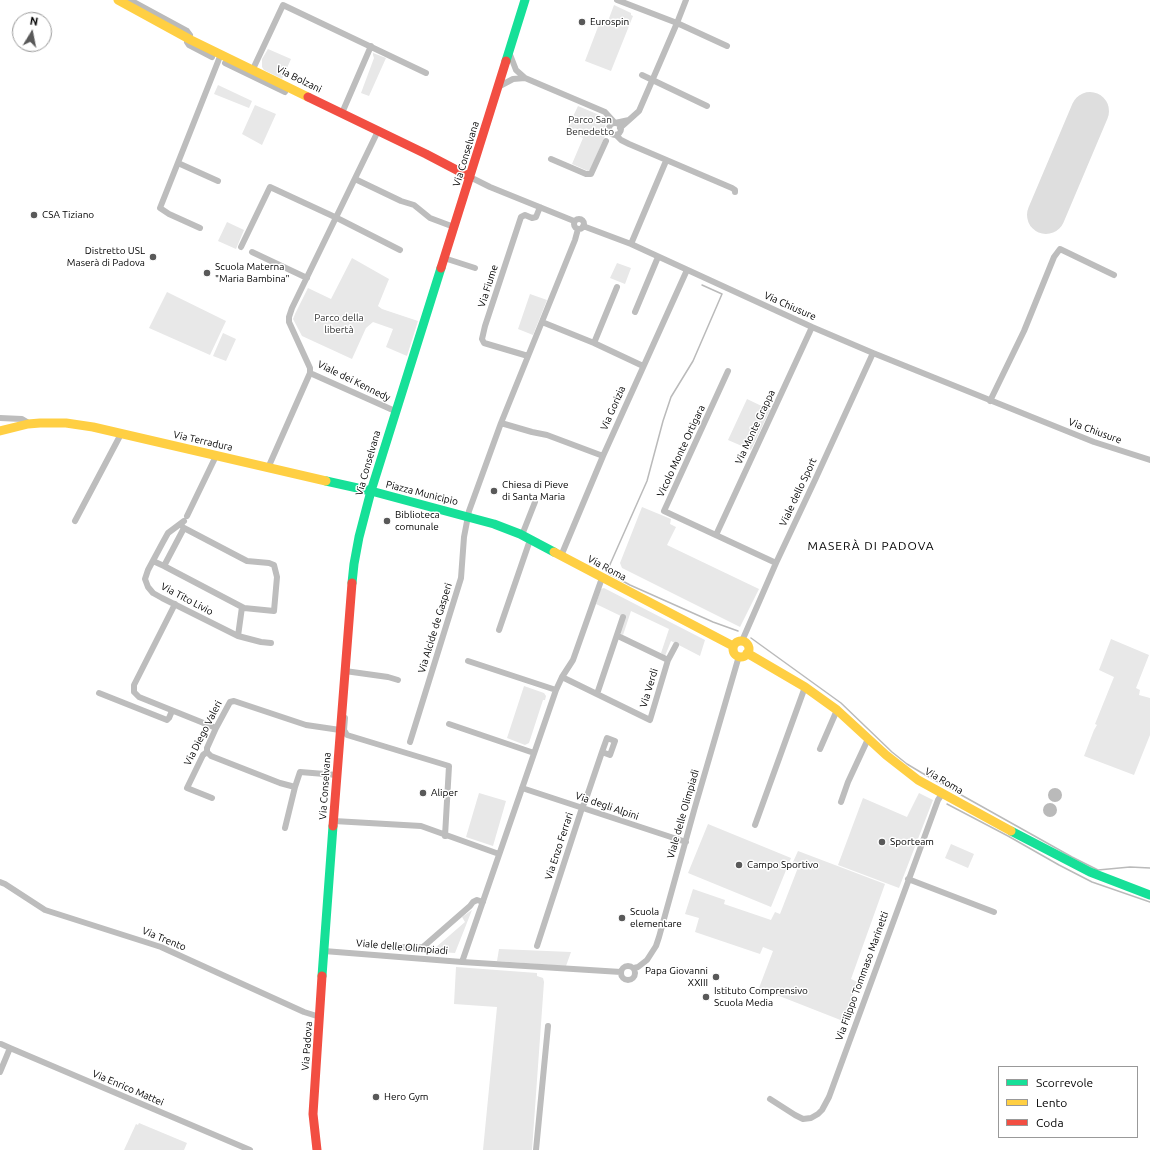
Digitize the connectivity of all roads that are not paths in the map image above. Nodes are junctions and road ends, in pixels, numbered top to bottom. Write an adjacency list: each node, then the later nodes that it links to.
1 (118, 0): 9 (main road, Via Bolzani)
2 (525, 0): 8 (main road, Via Conselvana)
3 (617, 0): 5 (street)
4 (686, 0): 5 (street)
5 (677, 23): 7 (street); 14 (street)
6 (372, 46): 10 (street); 11 (street); 17 (street)
7 (727, 46)
8 (509, 52): 13 (street); 15 (main road, Via Conselvana)
9 (221, 54): 10 (main road, Via Bolzani); 22 (street)
10 (253, 69): 17 (main road, Via Bolzani)
11 (426, 73)
12 (642, 75): 14 (street)
13 (525, 78): 15 (street); 18 (street)
14 (653, 80): 16 (street); 18 (street)
15 (498, 87): 23 (main road, Via Conselvana)
16 (707, 106)
17 (342, 113): 19 (main road, Via Bolzani)
18 (615, 130): 20 (street); 21 (street)
19 (378, 131): 23 (main road, Via Bolzani); 24 (street, Viale dei Kennedy)
20 (551, 159)
21 (666, 161): 26 (street); 32 (street)
22 (178, 163): 25 (street); 30 (street)
23 (470, 177): 27 (street, Via Chiusure); 29 (main road, Via Conselvana)
24 (355, 179): 28 (street, Viale dei Kennedy); 29 (street)
25 (218, 182)
26 (735, 192)
27 (540, 207): 31 (street, Via Chiusure); 48 (street, Via Fiume)
28 (337, 218): 33 (street); 34 (street); 41 (street, Viale dei Kennedy)
29 (454, 226): 37 (main road, Via Conselvana)
30 (200, 228)
31 (581, 228): 32 (street, Via Chiusure); 44 (street)
32 (631, 244): 36 (street, Via Chiusure)
33 (241, 247)
34 (400, 250)
35 (252, 252): 41 (street)
36 (658, 257): 39 (street, Via Chiusure); 43 (street)
37 (444, 258): 38 (street); 53 (main road, Via Conselvana)
38 (475, 268)
39 (688, 270): 45 (street, Via Chiusure); 49 (street, Via Gorizia)
40 (1114, 275): 52 (street)
41 (307, 278): 51 (street, Viale dei Kennedy)
42 (617, 287): 46 (street)
43 (635, 312)
44 (542, 322): 46 (street); 48 (street)
45 (812, 327): 47 (street, Via Chiusure); 69 (street, Via Monte Grappa)
46 (594, 343): 49 (street)
47 (873, 353): 52 (street, Via Chiusure); 73 (street, Viale dello Sport)
48 (528, 356): 55 (street)
49 (643, 366): 60 (street, Via Gorizia)
50 (728, 371): 69 (street, Vicolo Monte Ortigara)
51 (310, 373): 53 (street, Viale dei Kennedy); 62 (street)
52 (990, 401): 61 (street, Via Chiusure)
53 (395, 411): 63 (main road, Via Conselvana)
54 (0, 418): 56 (street, Via Terradura)
55 (501, 423): 60 (street); 65 (street)
56 (28, 424): 57 (main road, Via Terradura); 58 (main road, Via Terradura)
57 (0, 431)
58 (121, 434): 59 (main road, Via Terradura); 66 (street)
59 (216, 456): 62 (main road, Via Terradura); 67 (street, Via Tito Livio)
60 (602, 456): 71 (street, Via Gorizia)
61 (1150, 460)
62 (268, 468): 63 (main road, Via Terradura)
63 (371, 491): 65 (main road, Piazza Municipio); 89 (main road, Via Conselvana)
64 (535, 502): 68 (street)
65 (468, 517): 68 (main road, Via Roma); 103 (street, Via Alcide de Gasperi)
66 (75, 521)
67 (184, 522): 72 (street, Via Tito Livio); 74 (street); 77 (street)
68 (522, 535): 70 (main road, Via Roma)
69 (716, 535): 73 (street)
70 (530, 540): 71 (main road, Via Roma); 79 (street)
71 (561, 556): 75 (main road, Via Roma)
72 (153, 561): 74 (street); 76 (street, Via Tito Livio)
73 (776, 563): 82 (street, Viale dello Sport)
74 (164, 566): 77 (street)
75 (602, 578): 85 (main road, Via Roma); 90 (street)
76 (175, 604): 80 (street, Via Tito Livio); 97 (street)
77 (242, 607): 80 (street)
78 (623, 617): 81 (street)
79 (499, 630)
80 (238, 636): 83 (street, Via Tito Livio)
81 (618, 636): 87 (street, Via Verdi); 95 (street)
82 (742, 641): 85 (main road); 86 (main road)
83 (271, 643)
84 (676, 645): 87 (street)
85 (733, 646): 86 (main road)
86 (743, 655): 92 (main road, Via Roma); 119 (street, Viale delle Olimpiadi)
87 (668, 660): 95 (street, Via Verdi)
88 (468, 661): 93 (street)
89 (344, 671): 91 (street); 98 (main road, Via Conselvana)
90 (562, 677): 93 (street); 95 (street, Via Verdi)
91 (398, 680)
92 (805, 687): 96 (main road, Via Roma); 116 (street)
93 (556, 690): 107 (street)
94 (99, 693): 97 (street)
95 (597, 694)
96 (837, 710): 102 (main road, Via Roma); 104 (street)
97 (172, 711): 100 (street)
98 (342, 712): 101 (main road, Via Conselvana); 118 (street)
99 (449, 724): 107 (street)
100 (216, 728): 101 (street, Via Diego Valeri); 105 (street, Via Diego Valeri)
101 (340, 730): 108 (main road, Via Conselvana)
102 (868, 739): 111 (main road, Via Roma); 113 (street)
103 (410, 742)
104 (820, 749)
105 (207, 752): 109 (street); 112 (street, Via Diego Valeri)
106 (602, 752): 114 (street, Via Enzo Ferrari)
107 (534, 753): 110 (street)
108 (337, 775): 109 (street); 115 (main road, Via Conselvana)
109 (295, 787): 117 (street)
110 (522, 788): 114 (street, Via degli Alpini); 120 (street)
111 (942, 794): 121 (street, Via Filippo Tommaso Marinetti); 123 (main road, Via Roma)
112 (212, 798)
113 (841, 802)
114 (582, 808): 119 (street, Via degli Alpini); 127 (street, Via Enzo Ferrari)
115 (334, 821): 118 (street); 128 (main road, Via Conselvana)
116 (755, 825)
117 (285, 828)
118 (445, 836): 120 (street)
119 (686, 842): 130 (street, Viale delle Olimpiadi)
120 (499, 854): 124 (street)
121 (908, 878): 125 (street); 137 (street, Via Filippo Tommaso Marinetti)
122 (0, 882): 132 (street, Via Trento)
123 (1150, 895)
124 (482, 905): 126 (street); 129 (street)
125 (994, 912)
126 (386, 946)
127 (537, 946)
128 (324, 951): 129 (street, Viale delle Olimpiadi); 132 (main road, Via Padova)
129 (462, 962): 131 (street, Viale delle Olimpiadi)
130 (634, 968): 131 (street); 131 (street)
131 (621, 972)
132 (320, 1016): 139 (main road, Via Padova)
133 (548, 1026): 141 (street)
134 (1, 1044): 135 (street, Via Enrico Mattei)
135 (10, 1048): 136 (street); 138 (street, Via Enrico Mattei)
136 (0, 1072)
137 (770, 1099)
138 (238, 1148): 140 (street, Via Enrico Mattei)
139 (315, 1148)
140 (250, 1150)
141 (536, 1150)

